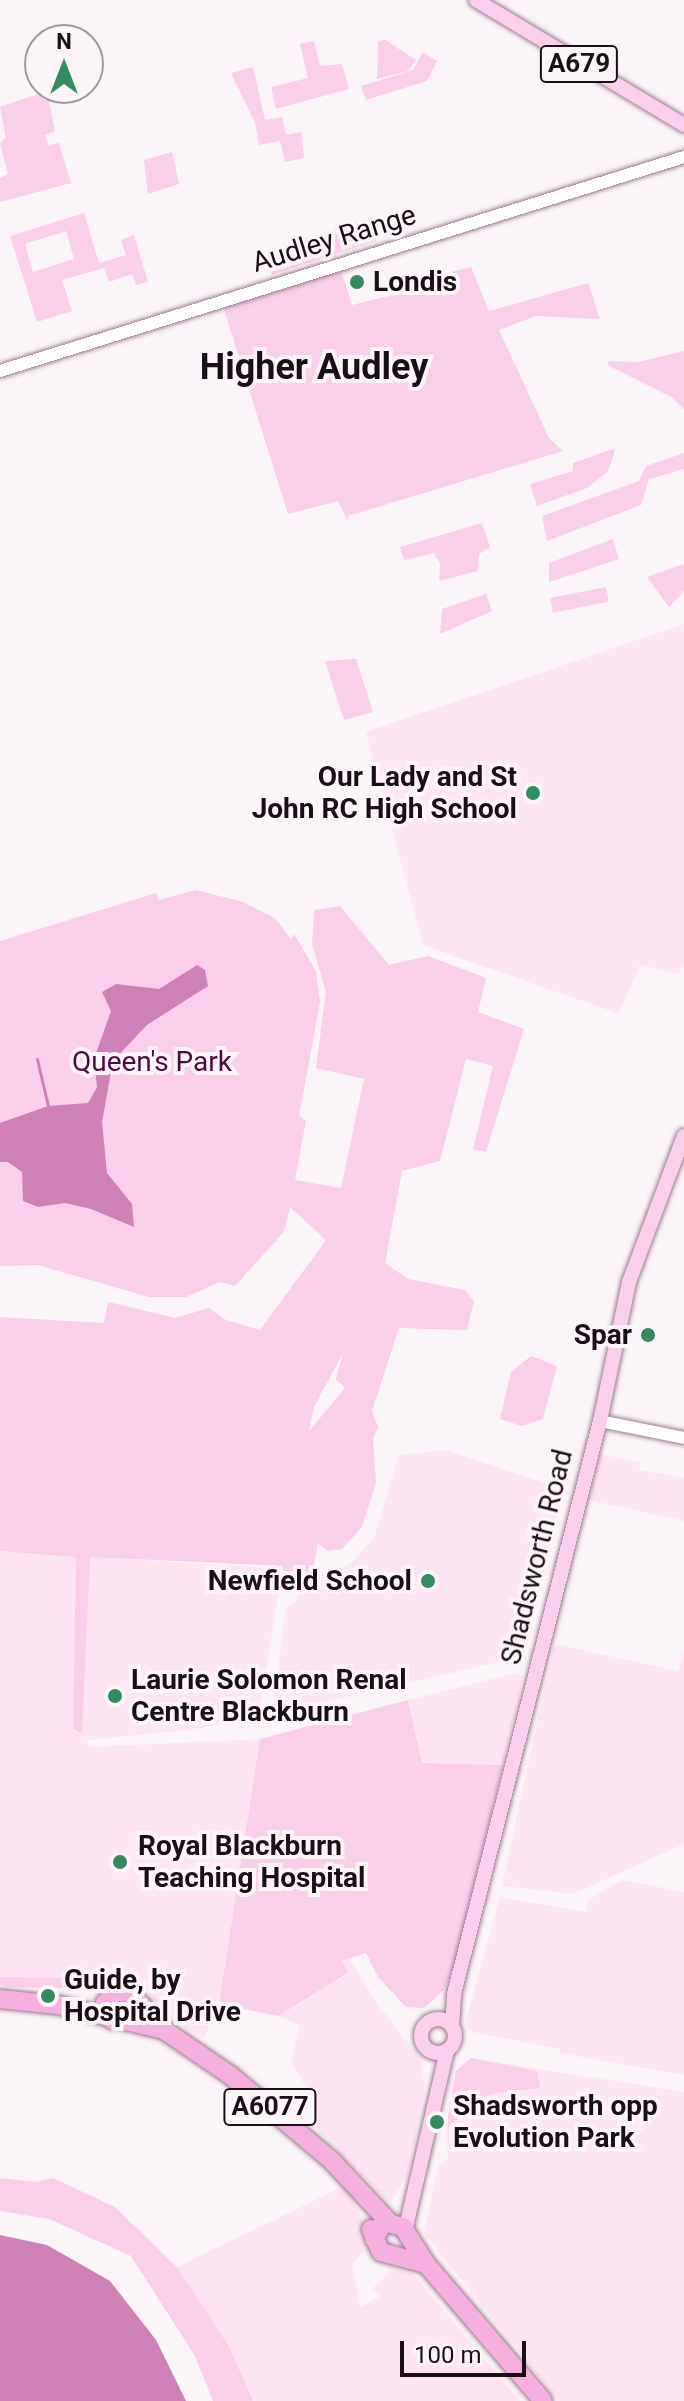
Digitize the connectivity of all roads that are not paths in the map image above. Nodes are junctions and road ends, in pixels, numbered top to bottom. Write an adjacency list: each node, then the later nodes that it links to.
1 (476, 0): 2 (main road, A679)
2 (684, 125)
3 (684, 157): 4 (street, Audley Range)
4 (0, 371)
5 (684, 1136): 6 (main road, Shadsworth Road)
6 (600, 1421): 7 (street); 9 (main road, Shadsworth Road)
7 (684, 1438)
8 (110, 1994): 11 (highway, A6077); 12 (highway, A6077); 14 (highway)
9 (454, 1994): 13 (main road, Shadsworth Road); 15 (main road, Shadsworth Road)
10 (0, 1999): 12 (highway, A6077)
11 (136, 1999): 14 (highway); 16 (highway, A6077)
12 (58, 2005): 14 (highway, A6077)
13 (432, 2020): 15 (main road); 17 (main road, Shadsworth Road)
14 (118, 2022): 16 (highway, A6077)
15 (452, 2026): 18 (main road, Shadsworth Road)
16 (164, 2030): 20 (highway, A6077)
17 (425, 2046): 18 (main road); 19 (main road, Shadsworth Road)
18 (447, 2050): 19 (main road, Shadsworth Road)
19 (437, 2087): 21 (main road, Shadsworth Road)
20 (364, 2198): 21 (highway, A6077); 22 (highway, A6077)
21 (397, 2227): 22 (highway); 23 (highway); 24 (highway, A6077)
22 (374, 2239): 23 (highway, A6077)
23 (396, 2253): 24 (highway, A6077)
24 (426, 2264): 25 (highway, A6077)
25 (543, 2401)

